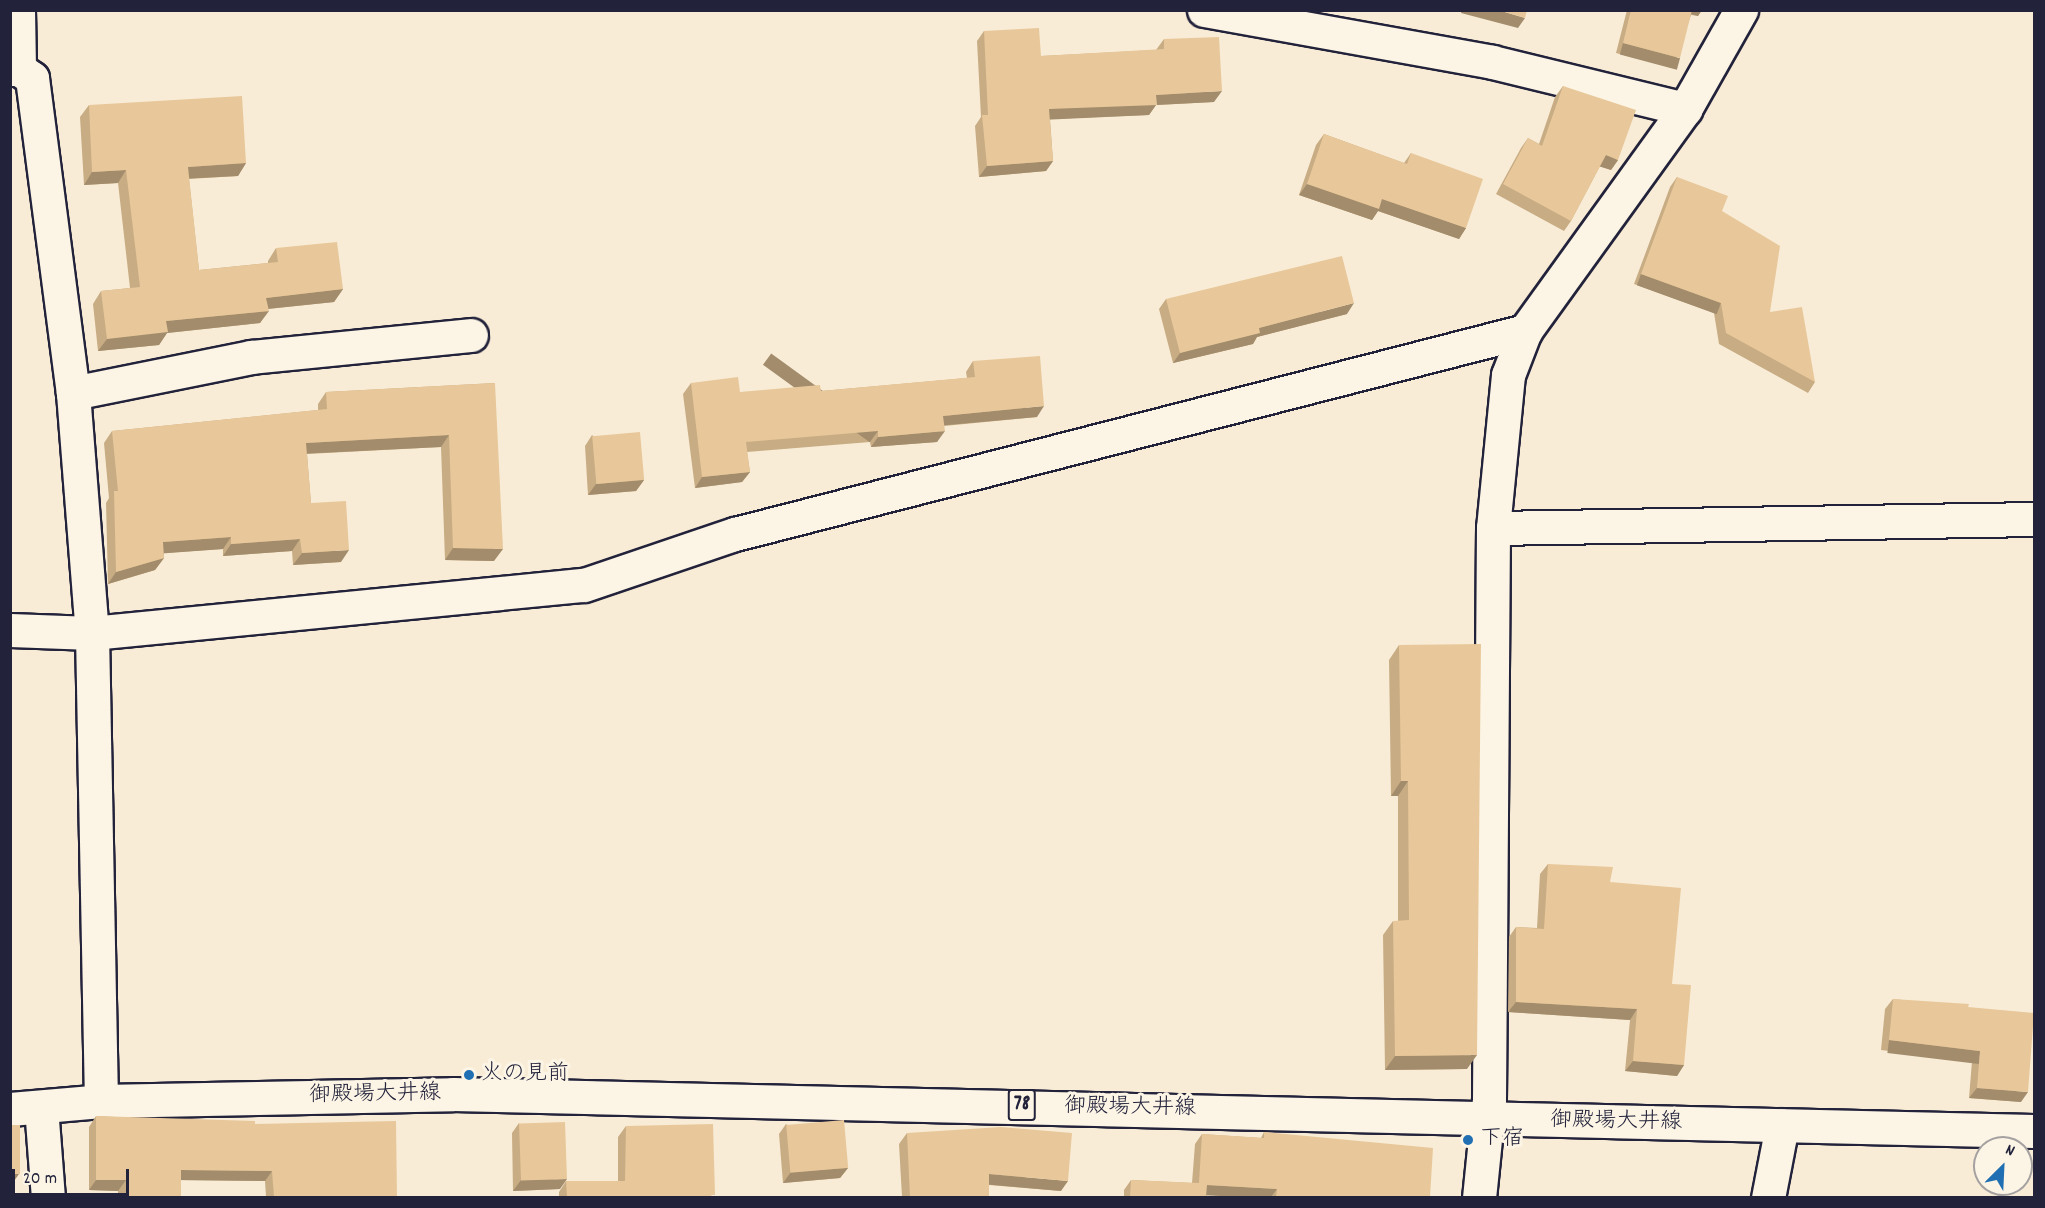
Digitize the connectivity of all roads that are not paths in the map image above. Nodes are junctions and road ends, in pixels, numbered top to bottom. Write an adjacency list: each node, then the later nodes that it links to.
1 (18, 10): 4 (street)
2 (1204, 10): 5 (street)
3 (1741, 10): 5 (street)
4 (15, 69): 8 (street)
5 (1685, 109): 6 (street)
6 (1525, 331): 10 (street); 12 (street)
7 (471, 335): 8 (street)
8 (73, 393): 12 (street)
9 (2034, 519): 10 (street)
10 (1493, 528): 15 (street)
11 (10, 630): 12 (street)
12 (92, 633): 13 (street)
13 (100, 1101): 14 (street, 御殿場大井線 / 78); 15 (street, 御殿場大井線 / 78)
14 (26, 1108): 18 (street)
15 (1489, 1119): 16 (street, 御殿場大井線 / 78); 19 (street)
16 (1782, 1125): 17 (street, 御殿場大井線 / 78); 20 (street)
17 (2034, 1131)
18 (48, 1197)
19 (1479, 1197)
20 (1768, 1197)

